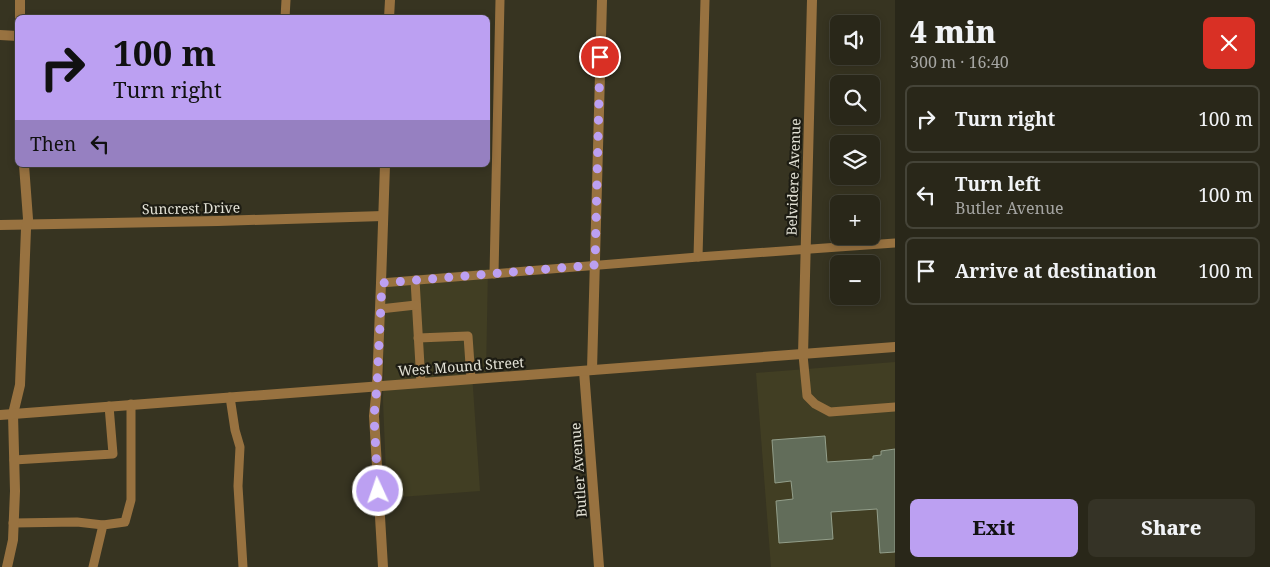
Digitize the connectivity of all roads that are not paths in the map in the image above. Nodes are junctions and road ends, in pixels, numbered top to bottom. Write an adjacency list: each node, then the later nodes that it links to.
1 (20, 0): 8 (street)
2 (286, 0): 9 (lane)
3 (390, 0): 10 (street)
4 (500, 0): 22 (lane)
5 (602, 0): 21 (street, Butler Avenue)
6 (705, 0): 20 (lane)
7 (812, 0): 19 (street, Belvidere Avenue)
8 (20, 15)
9 (285, 15)
10 (389, 15)
11 (0, 35): 12 (street)
12 (15, 36)
13 (24, 167): 17 (street)
14 (385, 167): 15 (street)
15 (383, 216): 17 (street, Suncrest Drive); 24 (street)
16 (0, 225): 17 (street, Suncrest Drive)
17 (27, 225): 39 (street)
18 (895, 243): 19 (lane)
19 (805, 249): 20 (lane); 29 (street, Belvidere Avenue)
20 (698, 257): 21 (lane)
21 (595, 265): 22 (lane); 30 (street, Butler Avenue)
22 (494, 274): 23 (lane)
23 (415, 280): 24 (lane); 25 (lane)
24 (382, 283): 26 (street)
25 (416, 305): 26 (lane); 27 (lane)
26 (380, 309): 33 (street)
27 (418, 338): 31 (lane); 32 (lane)
28 (895, 347): 29 (street, West Mound Street)
29 (803, 355): 30 (street, West Mound Street); 37 (lane)
30 (588, 370): 31 (street, West Mound Street); 47 (street, Butler Avenue)
31 (471, 379): 32 (street, West Mound Street)
32 (421, 383): 33 (street, West Mound Street)
33 (377, 386): 34 (street, West Mound Street); 46 (street)
34 (230, 397): 35 (street, West Mound Street); 45 (lane)
35 (131, 404): 36 (street, West Mound Street); 42 (lane)
36 (109, 406): 39 (street, West Mound Street); 40 (lane)
37 (895, 407)
38 (0, 414): 39 (street, West Mound Street)
39 (13, 414): 40 (street)
40 (14, 460): 41 (street)
41 (13, 523): 42 (lane); 43 (street)
42 (103, 525): 44 (lane)
43 (7, 567)
44 (93, 567)
45 (243, 567)
46 (383, 567)
47 (599, 567)

